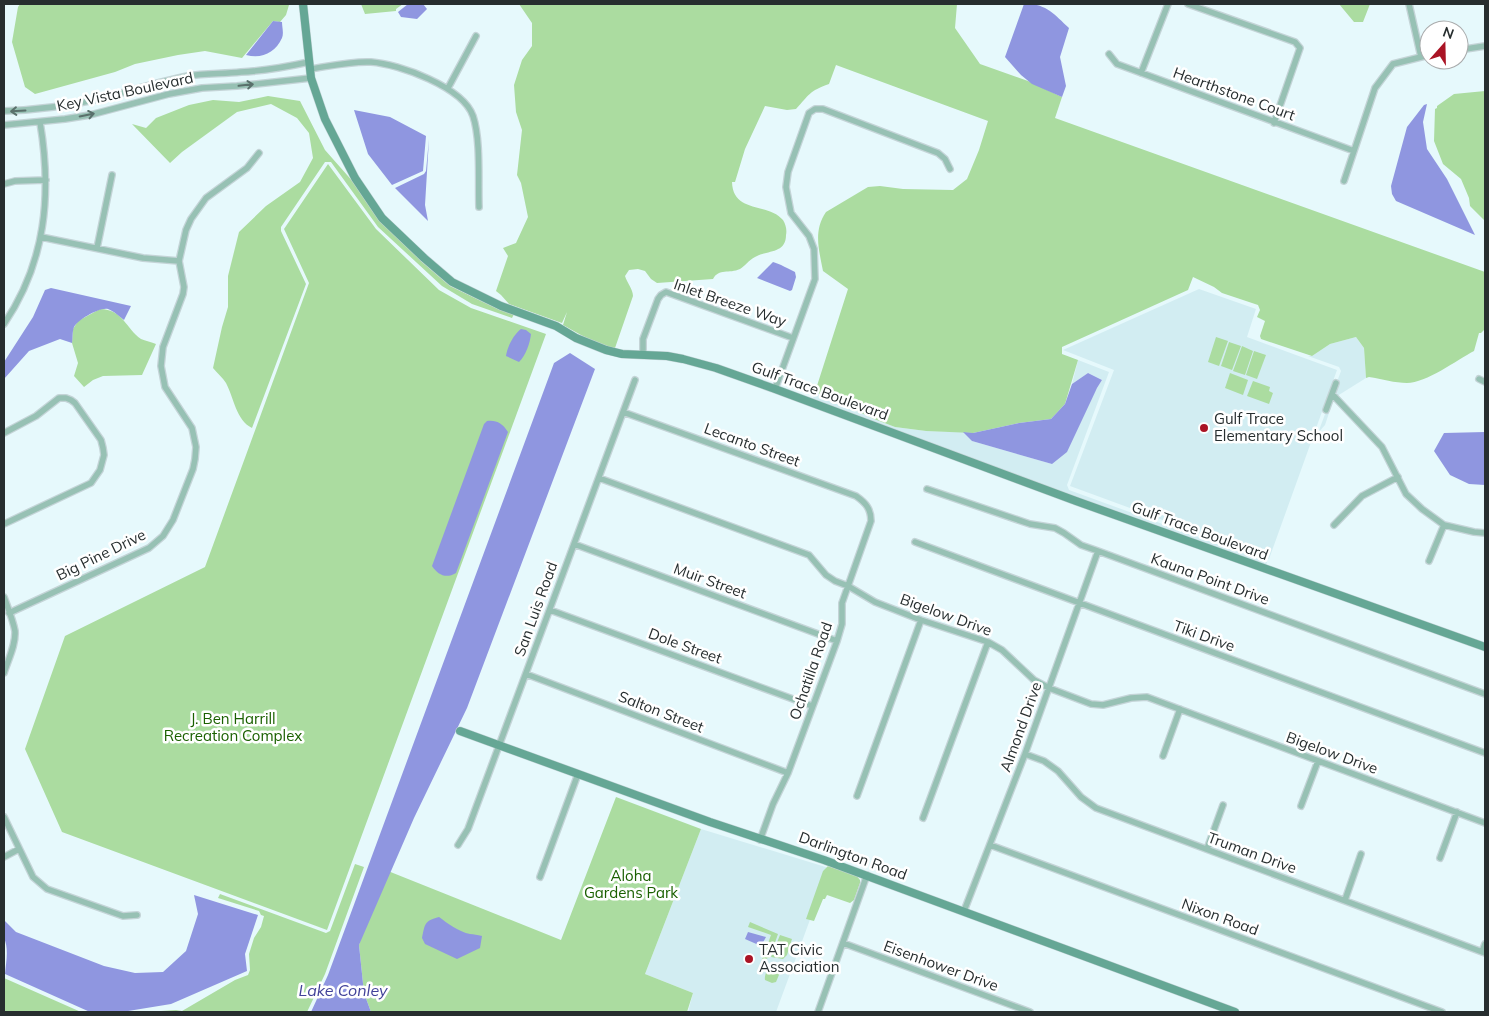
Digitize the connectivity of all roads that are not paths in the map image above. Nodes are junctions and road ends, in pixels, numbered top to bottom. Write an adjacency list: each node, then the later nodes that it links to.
1 (303, 4): 11 (street, Gulf Trace Boulevard)
2 (1168, 4): 12 (street)
3 (1188, 4): 17 (street)
4 (1410, 4): 7 (street)
5 (476, 36): 14 (street)
6 (1485, 46): 8 (street)
7 (1419, 47)
8 (1469, 48)
9 (1109, 54): 12 (street, Hearthstone Court)
10 (1419, 57): 19 (street)
11 (309, 66): 13 (street, Gulf Trace Boulevard); 14 (street, Key Vista Boulevard); 15 (street, Key Vista Boulevard, one-way to 15)
12 (1142, 73): 17 (street, Hearthstone Court)
13 (311, 78): 16 (street, Key Vista Boulevard, one-way to 13); 32 (street, Gulf Trace Boulevard)
14 (448, 88): 26 (street, Key Vista Boulevard)
15 (4, 111)
16 (40, 122): 18 (street, Key Vista Boulevard); 23 (street)
17 (1274, 123): 19 (street, Hearthstone Court)
18 (4, 124)
19 (1354, 151): 24 (street)
20 (259, 153): 29 (street, Big Pine Drive)
21 (950, 169): 31 (street)
22 (112, 175): 28 (street)
23 (46, 180): 25 (street); 27 (street)
24 (1344, 181)
25 (4, 184)
26 (479, 208)
27 (41, 236): 28 (street); 30 (street)
28 (97, 248): 29 (street)
29 (179, 261): 58 (street, Big Pine Drive)
30 (4, 324)
31 (793, 338): 32 (street, Inlet Breeze Way); 37 (street)
32 (643, 354): 37 (street, Gulf Trace Boulevard)
33 (1479, 379): 35 (street)
34 (635, 380): 40 (street, San Luis Road)
35 (1485, 382)
36 (1336, 383): 38 (street)
37 (776, 389): 62 (street, Gulf Trace Boulevard)
38 (1332, 394): 39 (street); 42 (street)
39 (1326, 410)
40 (623, 412): 43 (street, San Luis Road); 45 (street, Lecanto Street)
41 (4, 433): 46 (street)
42 (1398, 477): 47 (street); 48 (street)
43 (599, 478): 51 (street, San Luis Road); 54 (street, Bigelow Drive)
44 (927, 489): 52 (street, Kauna Point Drive)
45 (868, 508): 54 (street, Ochatilla Road)
46 (4, 524)
47 (1334, 525)
48 (1444, 526): 49 (street); 53 (street)
49 (1485, 533)
50 (915, 542): 56 (street, Tiki Drive)
51 (574, 544): 57 (street, San Luis Road); 60 (street, Muir Street)
52 (1098, 551): 56 (street, Almond Drive); 66 (street, Kauna Point Drive)
53 (1429, 561)
54 (848, 586): 59 (street, Bigelow Drive); 60 (street, Ochatilla Road)
55 (4, 597): 58 (street)
56 (1079, 604): 65 (street, Almond Drive); 71 (street, Tiki Drive)
57 (550, 610): 64 (street, San Luis Road); 67 (street, Dole Street)
58 (9, 613): 63 (street)
59 (921, 620): 61 (street, Bigelow Drive); 77 (street)
60 (838, 641): 67 (street, Ochatilla Road)
61 (988, 642): 65 (street, Bigelow Drive); 82 (street)
62 (1485, 647)
63 (4, 673)
64 (526, 674): 70 (street, San Luis Road); 75 (street, Salton Street)
65 (1049, 688): 68 (street, Bigelow Drive); 72 (street, Almond Drive)
66 (1485, 694)
67 (812, 706): 75 (street, Ochatilla Road)
68 (1180, 709): 73 (street); 74 (street, Bigelow Drive)
69 (460, 730): 70 (street, Darlington Road)
70 (499, 744): 76 (street, Darlington Road); 85 (street, San Luis Road)
71 (1485, 753)
72 (1024, 754): 86 (street, Almond Drive); 87 (street, Truman Drive)
73 (1163, 756)
74 (1318, 761): 79 (street); 80 (street, Bigelow Drive)
75 (788, 773): 84 (street, Ochatilla Road)
76 (578, 774): 84 (street, Darlington Road); 93 (street)
77 (856, 796)
78 (1223, 805): 87 (street)
79 (1301, 806)
80 (1457, 812): 83 (street, Bigelow Drive); 91 (street)
81 (4, 817): 88 (street)
82 (923, 818)
83 (1485, 823)
84 (760, 840): 92 (street, Darlington Road)
85 (458, 845)
86 (990, 845): 95 (street, Almond Drive); 104 (street, Nixon Road)
87 (1207, 849): 94 (street, Truman Drive)
88 (19, 850): 90 (street); 96 (street)
89 (1361, 854): 94 (street)
90 (4, 857)
91 (1440, 858)
92 (867, 875): 95 (street, Darlington Road); 97 (street)
93 (540, 877)
94 (1345, 900): 99 (street, Truman Drive)
95 (964, 911): 103 (street, Darlington Road)
96 (137, 915)
97 (843, 943): 100 (street); 102 (street, Eisenhower Drive)
98 (1485, 944): 99 (street)
99 (1484, 953)
100 (818, 1011): 101 (street)
101 (826, 1012)
102 (1030, 1012)
103 (1235, 1012)
104 (1442, 1012)

